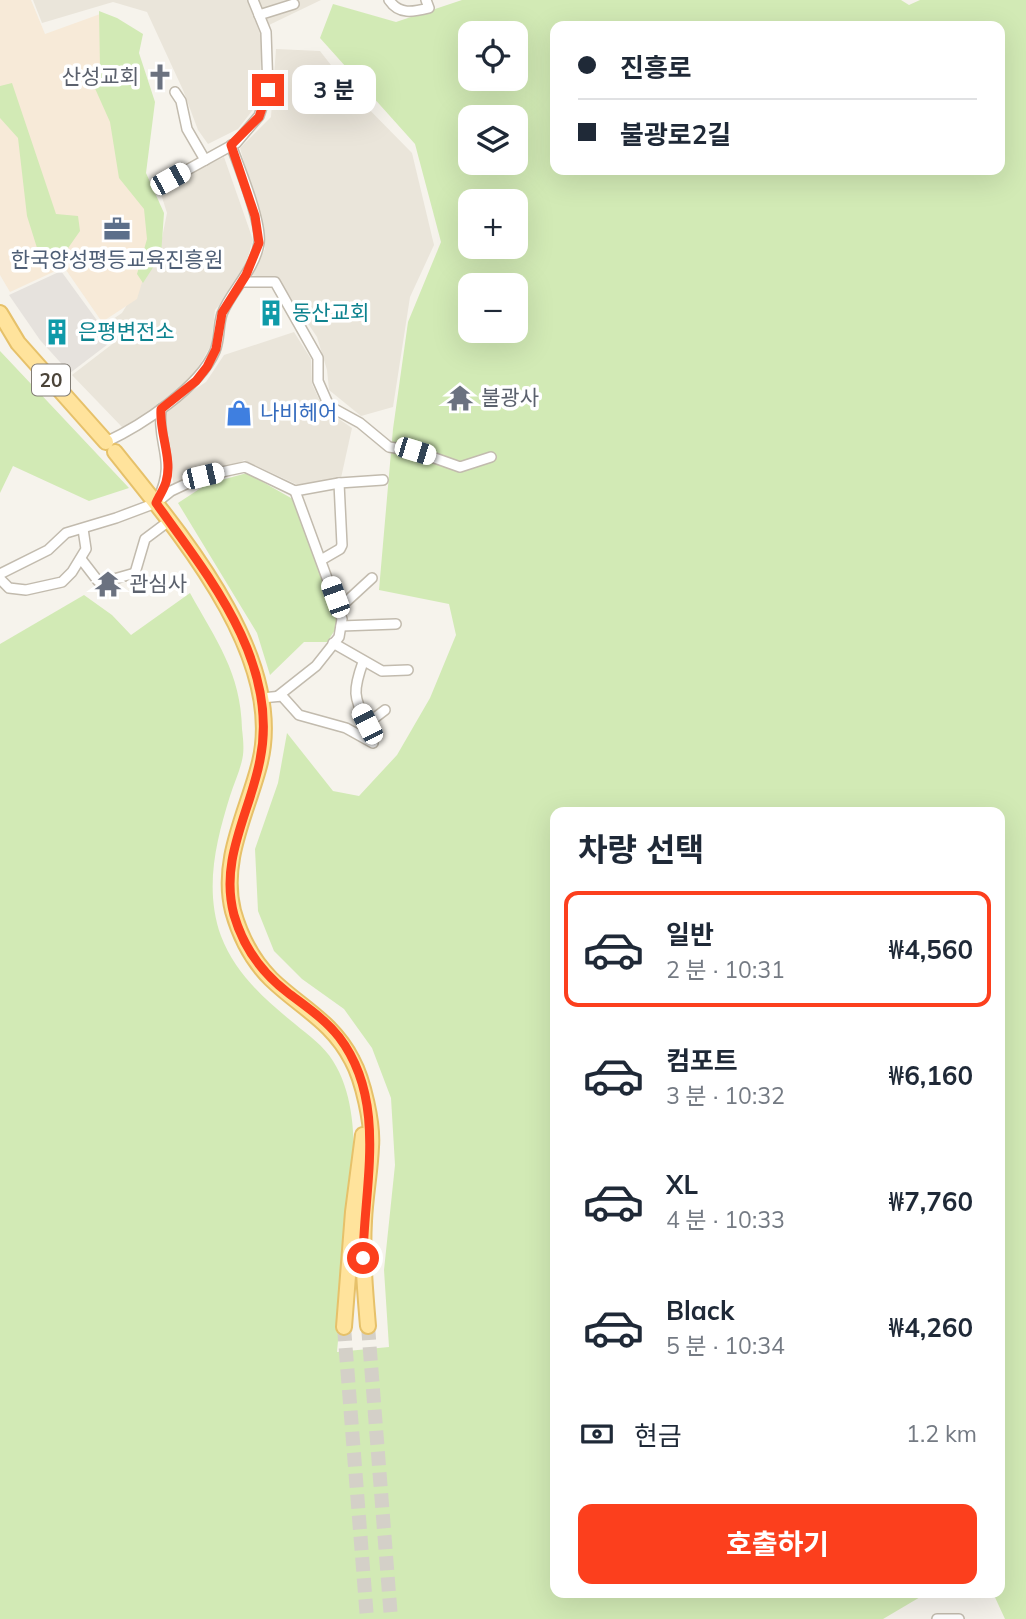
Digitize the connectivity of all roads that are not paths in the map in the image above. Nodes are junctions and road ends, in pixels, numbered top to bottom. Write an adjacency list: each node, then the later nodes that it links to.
1 (253, 0): 5 (street)
2 (426, 0): 3 (street)
3 (389, 2)
4 (294, 4): 5 (street)
5 (259, 15): 7 (street)
6 (175, 92): 8 (street)
7 (231, 145): 8 (street); 10 (street)
8 (205, 160): 9 (street)
9 (158, 186)
10 (242, 282): 12 (street); 14 (street)
11 (0, 313): 13 (main road, 20)
12 (161, 409): 13 (street); 18 (street)
13 (111, 447): 18 (main road, 20)
14 (491, 457)
15 (383, 481): 16 (street)
16 (340, 483): 17 (street); 22 (street)
17 (295, 491): 18 (street); 22 (street)
18 (156, 503): 19 (main road, 20); 20 (street)
19 (169, 521): 23 (street); 34 (main road, 20)
20 (83, 529): 21 (street); 24 (street)
21 (81, 559): 23 (street); 24 (street)
22 (321, 560): 27 (street)
23 (135, 573): 26 (street)
24 (0, 577)
25 (372, 578): 27 (street)
26 (142, 586)
27 (338, 606): 29 (street)
28 (396, 624): 29 (street)
29 (341, 626): 30 (street)
30 (333, 643): 31 (street); 33 (street)
31 (363, 662): 32 (street); 36 (street)
32 (408, 670)
33 (278, 696): 34 (street); 37 (street)
34 (262, 698): 39 (main road, 20)
35 (385, 710): 36 (street)
36 (367, 724): 37 (street)
37 (354, 732): 38 (street)
38 (373, 743)
39 (367, 1110): 40 (main road, 20); 41 (main road, 20)
40 (368, 1326)
41 (344, 1327)
42 (937, 1619): 43 (street)
43 (959, 1619)

